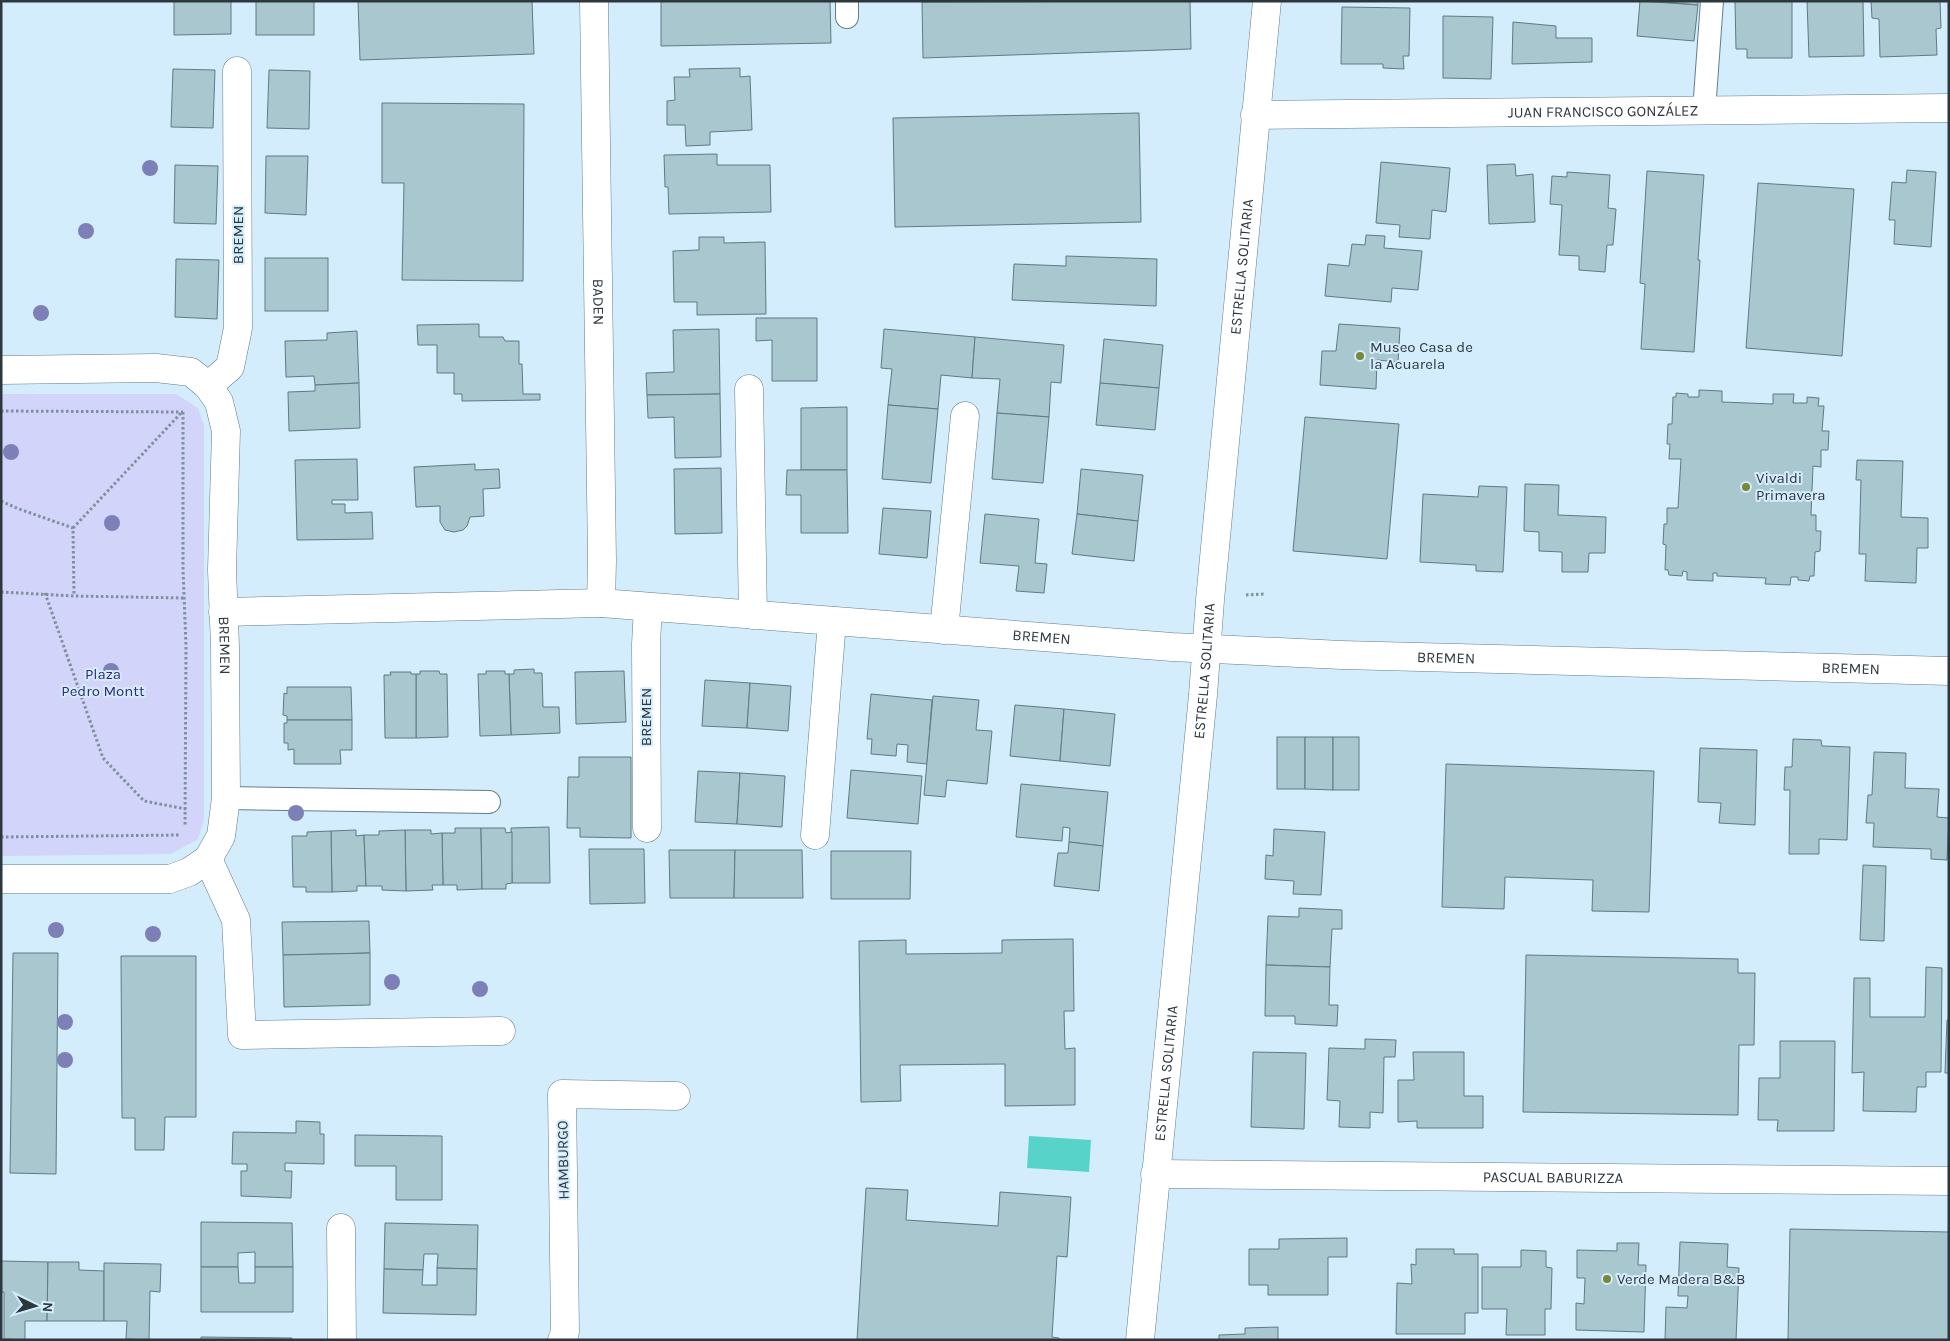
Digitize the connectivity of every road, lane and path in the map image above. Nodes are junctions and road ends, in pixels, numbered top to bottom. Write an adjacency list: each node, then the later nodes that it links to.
1 (594, 1): 20 (street, BADEN)
2 (1267, 1): 7 (street, ESTRELLA SOLITARIA)
3 (1712, 1): 6 (lane)
4 (237, 71): 9 (street, BREMEN)
5 (1949, 108): 6 (street, JUAN FRANCISCO GONZÁLEZ)
6 (1704, 110): 7 (street, JUAN FRANCISCO GONZÁLEZ)
7 (1255, 115): 26 (street, ESTRELLA SOLITARIA)
8 (1, 370): 9 (street)
9 (199, 379): 12 (path); 22 (street)
10 (749, 389): 23 (street)
11 (1, 411): 12 (path)
12 (183, 412): 15 (path); 19 (path)
13 (965, 416): 25 (street)
14 (1, 500): 15 (path)
15 (73, 528): 18 (path)
16 (1, 592): 17 (path)
17 (45, 593): 18 (path); 30 (path)
18 (74, 596): 19 (path)
19 (184, 598): 30 (path)
20 (601, 604): 21 (street, BREMEN); 22 (street, BREMEN)
21 (648, 607): 23 (street, BREMEN); 32 (street, BREMEN)
22 (223, 612): 28 (street, BREMEN)
23 (753, 615): 24 (street, BREMEN)
24 (832, 622): 25 (street, BREMEN); 33 (street)
25 (944, 630): 26 (street, BREMEN)
26 (1206, 649): 27 (street, BREMEN); 39 (street, ESTRELLA SOLITARIA)
27 (1949, 671)
28 (226, 798): 29 (lane); 35 (street, BREMEN)
29 (489, 802)
30 (186, 809): 31 (path)
31 (185, 826)
32 (647, 828)
33 (815, 835)
34 (1, 837): 35 (path)
35 (199, 866): 36 (street); 37 (street)
36 (1, 879)
37 (501, 1031)
38 (676, 1096): 43 (street, HAMBURGO)
39 (1155, 1174): 40 (street, PASCUAL BABURIZZA); 44 (street, ESTRELLA SOLITARIA)
40 (1949, 1181)
41 (341, 1228): 42 (street)
42 (342, 1340)
43 (562, 1340)
44 (1140, 1340)

